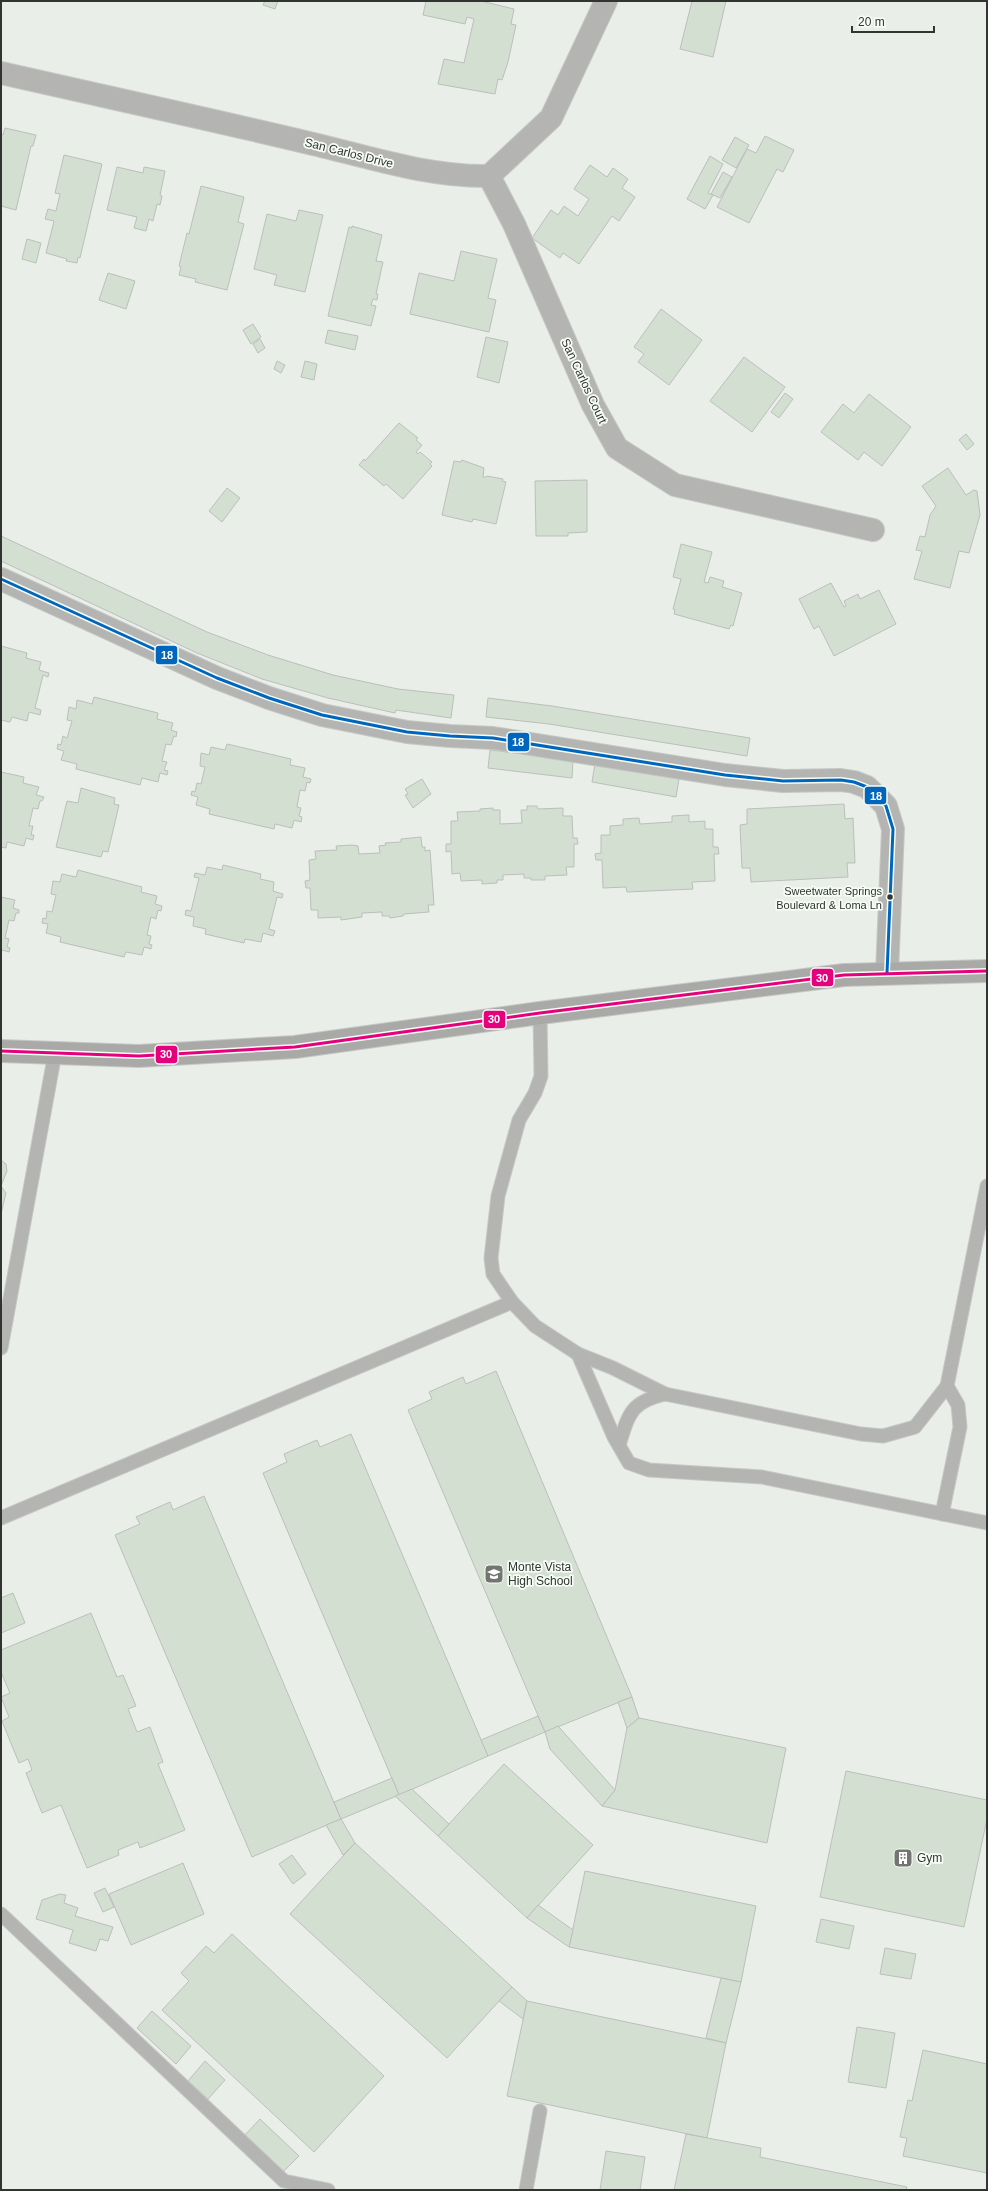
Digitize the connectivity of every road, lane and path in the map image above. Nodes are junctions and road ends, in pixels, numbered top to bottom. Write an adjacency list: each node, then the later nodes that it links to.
1 (606, 1): 3 (street)
2 (1, 73): 3 (street, San Carlos Drive)
3 (489, 176): 4 (street, San Carlos Court)
4 (873, 530)
5 (1, 579): 7 (street)
6 (987, 971): 7 (main road)
7 (887, 973): 8 (main road)
8 (540, 1013): 10 (main road); 12 (lane)
9 (1, 1051): 10 (main road)
10 (55, 1053): 13 (lane)
11 (987, 1186): 15 (lane)
12 (512, 1302): 14 (lane); 19 (lane)
13 (1, 1348)
14 (578, 1354): 16 (lane); 17 (lane)
15 (947, 1386): 16 (lane); 18 (lane)
16 (665, 1394): 17 (lane)
17 (619, 1445): 18 (lane)
18 (942, 1514): 20 (lane)
19 (1, 1518)
20 (987, 1523)
21 (1, 1914): 23 (lane)
22 (540, 2111): 24 (lane)
23 (328, 2190)
24 (526, 2190)

